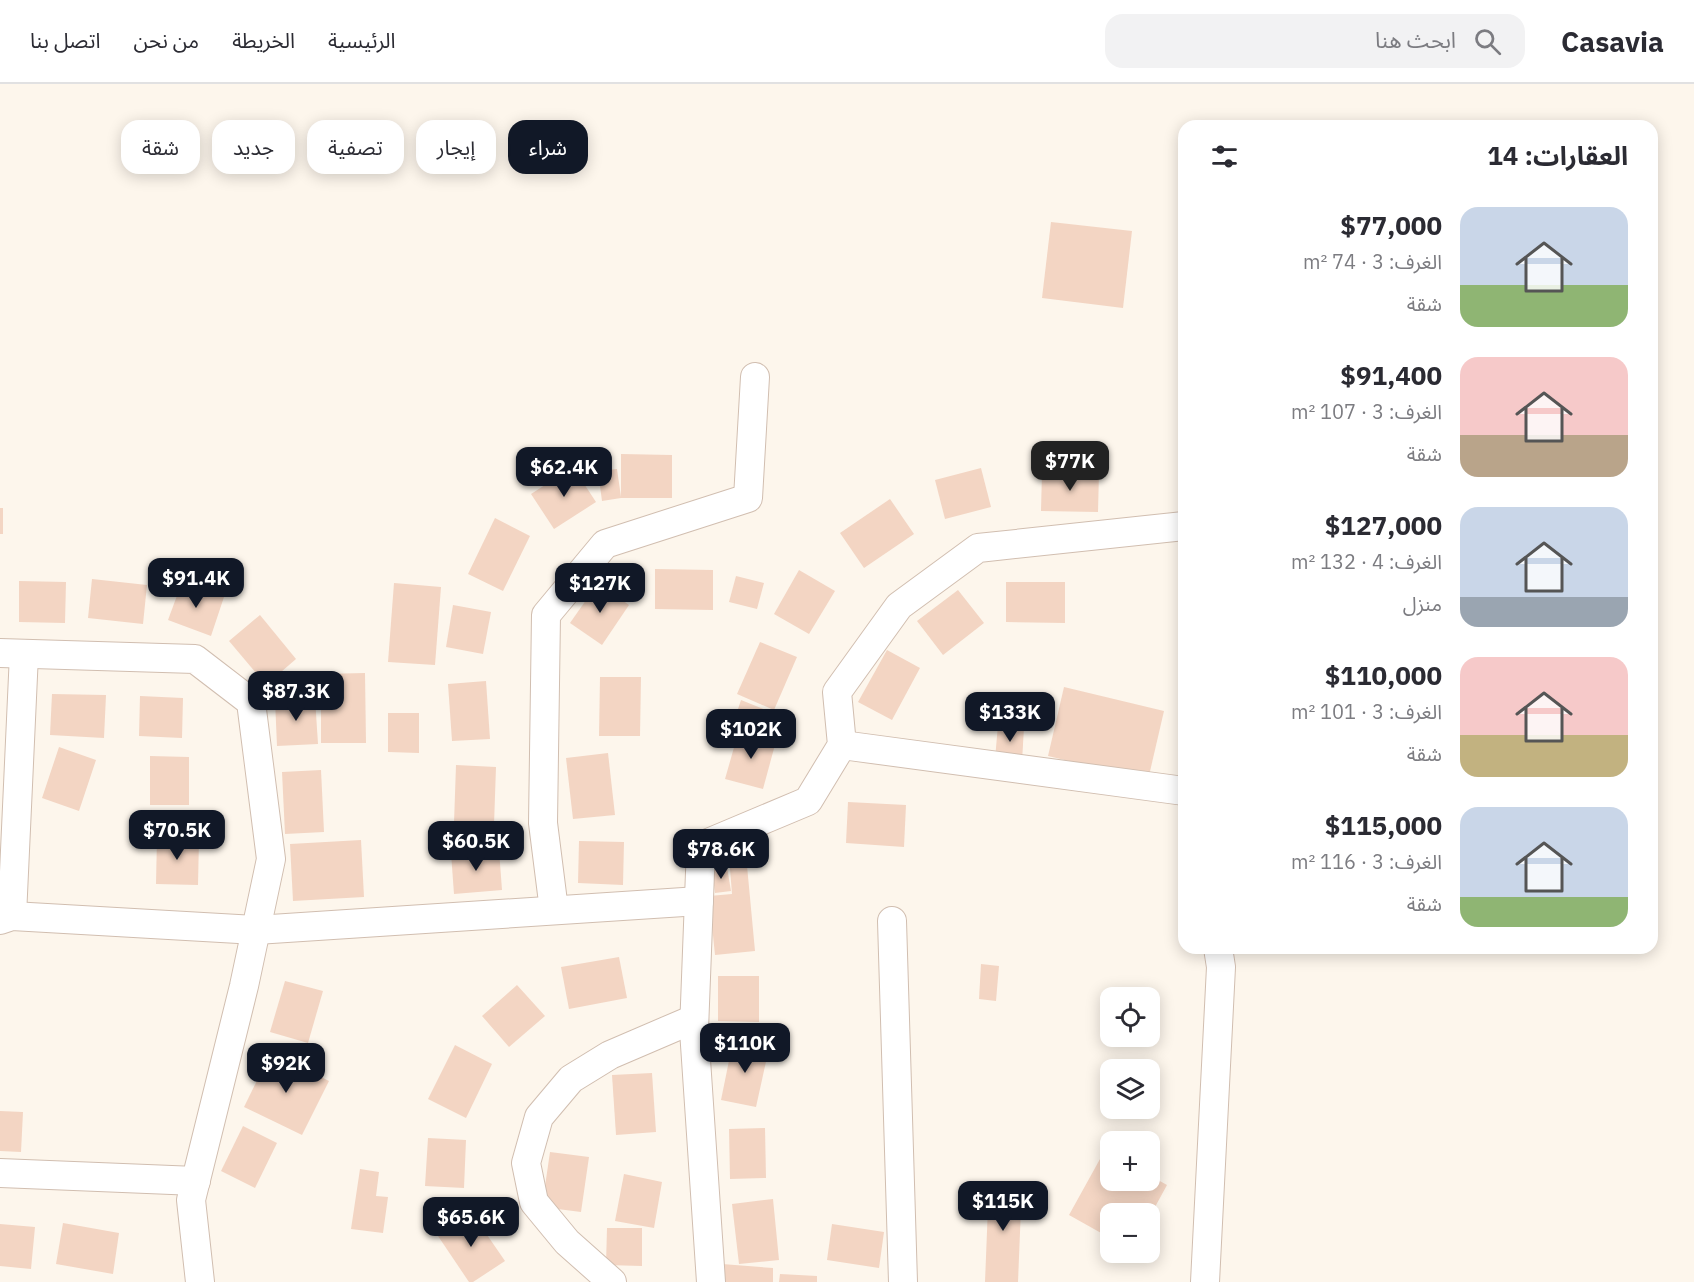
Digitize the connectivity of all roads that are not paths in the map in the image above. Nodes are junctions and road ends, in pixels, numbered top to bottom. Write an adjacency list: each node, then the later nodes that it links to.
1 (755, 377): 7 (street)
2 (1178, 527): 4 (street)
3 (12, 654): 8 (street); 10 (street)
4 (842, 745): 5 (street); 6 (street)
5 (1178, 790)
6 (699, 901): 7 (street); 12 (street)
7 (554, 910): 10 (street)
8 (6, 918): 10 (street)
9 (892, 921): 18 (street)
10 (256, 930): 14 (street)
11 (1219, 954): 19 (street)
12 (694, 1019): 16 (street); 17 (street)
13 (0, 1173): 14 (street)
14 (196, 1181): 15 (street)
15 (200, 1282)
16 (612, 1282)
17 (711, 1282)
18 (903, 1282)
19 (1205, 1282)

